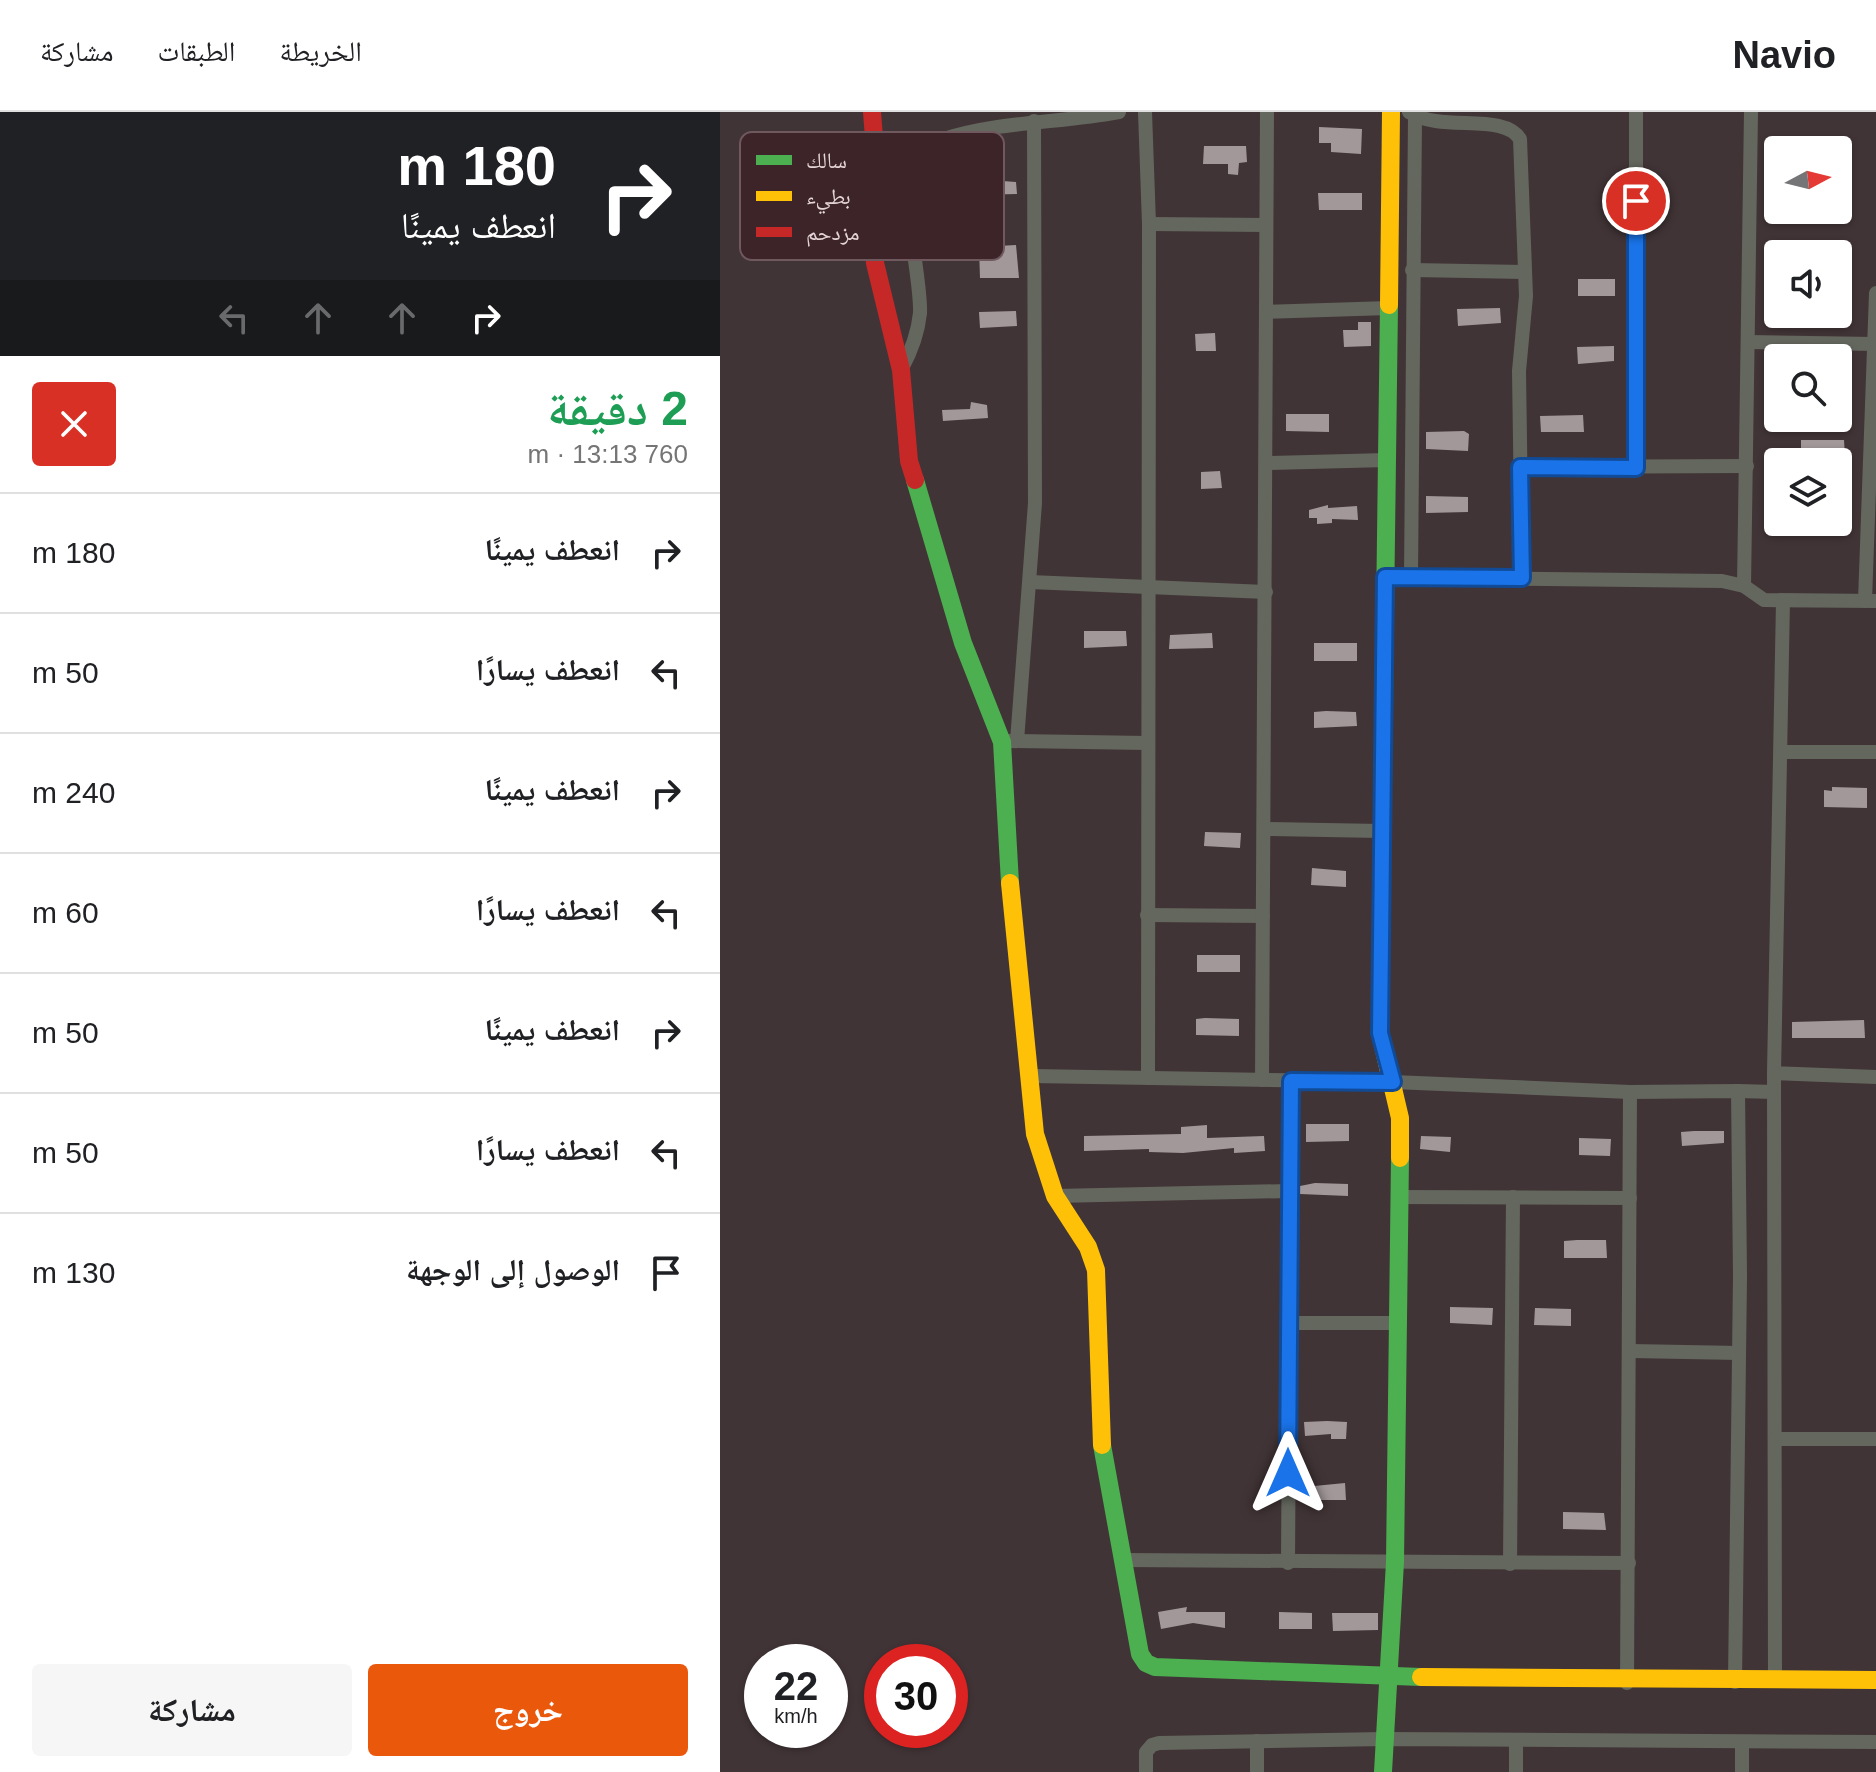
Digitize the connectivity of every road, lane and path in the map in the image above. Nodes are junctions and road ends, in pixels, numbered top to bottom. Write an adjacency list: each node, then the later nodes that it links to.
1 (872, 112): 11 (street)
2 (1119, 112): 10 (street)
3 (1145, 112): 13 (street)
4 (1267, 112): 14 (street)
5 (1391, 112): 20 (street)
6 (1636, 112): 30 (street)
7 (1751, 112): 22 (street)
8 (1412, 114): 9 (street); 17 (street)
9 (1503, 114): 18 (street)
10 (1034, 121): 12 (street); 34 (street)
11 (875, 132)
12 (977, 132)
13 (1149, 224): 14 (street); 36 (street)
14 (1266, 225): 21 (street)
15 (875, 260): 24 (street)
16 (915, 260): 24 (street)
17 (1412, 270): 18 (street); 32 (street)
18 (1525, 272): 29 (street)
19 (1876, 293): 23 (street)
20 (1389, 308): 21 (street); 25 (street)
21 (1266, 312): 27 (street)
22 (1748, 342): 23 (street); 28 (street)
23 (1875, 344): 26 (street)
24 (901, 370): 40 (street)
25 (1387, 460): 27 (street); 31 (street)
26 (1874, 462): 39 (street)
27 (1267, 463): 37 (street)
28 (1747, 466): 30 (street); 35 (street)
29 (1520, 467): 30 (street); 33 (street)
30 (1636, 468)
31 (1385, 577): 32 (street); 45 (street)
32 (1411, 577): 33 (street)
33 (1522, 578): 35 (street)
34 (1030, 582): 36 (street); 40 (street)
35 (1744, 586): 38 (street)
36 (1149, 588): 37 (street); 41 (street)
37 (1266, 592): 44 (street)
38 (1783, 601): 39 (street); 42 (street)
39 (1871, 601)
40 (1010, 741): 41 (street); 49 (street)
41 (1148, 743): 46 (street)
42 (1782, 752): 43 (street); 48 (street)
43 (1876, 752)
44 (1264, 829): 45 (street); 47 (street)
45 (1381, 831): 54 (street)
46 (1147, 915): 47 (street); 51 (street)
47 (1263, 916): 52 (street)
48 (1774, 1073): 50 (street); 57 (street)
49 (1031, 1076): 51 (street); 59 (street)
50 (1876, 1077)
51 (1148, 1078): 52 (street)
52 (1262, 1080): 53 (street)
53 (1291, 1081): 54 (street); 58 (street)
54 (1393, 1082): 56 (street); 60 (street)
55 (1738, 1091): 56 (street); 57 (street); 66 (street)
56 (1630, 1092): 62 (street)
57 (1774, 1092): 67 (street)
58 (1289, 1191): 59 (street); 63 (street)
59 (1055, 1196): 69 (street)
60 (1399, 1197): 61 (street); 64 (street)
61 (1513, 1197): 62 (street); 73 (street)
62 (1630, 1198): 65 (street)
63 (1288, 1323): 64 (street); 71 (street)
64 (1397, 1323): 70 (street)
65 (1631, 1351): 66 (street); 72 (street)
66 (1739, 1353): 77 (street)
67 (1775, 1439): 68 (street); 76 (street)
68 (1876, 1439)
69 (1123, 1560): 71 (street); 74 (street)
70 (1395, 1562): 71 (street); 73 (street); 74 (street)
71 (1288, 1563)
72 (1629, 1563): 73 (street); 78 (street)
73 (1510, 1564)
74 (1388, 1679): 78 (street); 79 (street)
75 (1876, 1680): 76 (street)
76 (1775, 1681): 77 (street)
77 (1735, 1682): 78 (street)
78 (1627, 1683)
79 (1384, 1739): 80 (street); 81 (street); 86 (street)
80 (1257, 1741): 84 (street); 85 (street)
81 (1516, 1741): 82 (street); 87 (street)
82 (1742, 1742): 83 (street); 88 (street)
83 (1876, 1742)
84 (1146, 1772)
85 (1257, 1772)
86 (1383, 1772)
87 (1516, 1772)
88 (1742, 1772)

